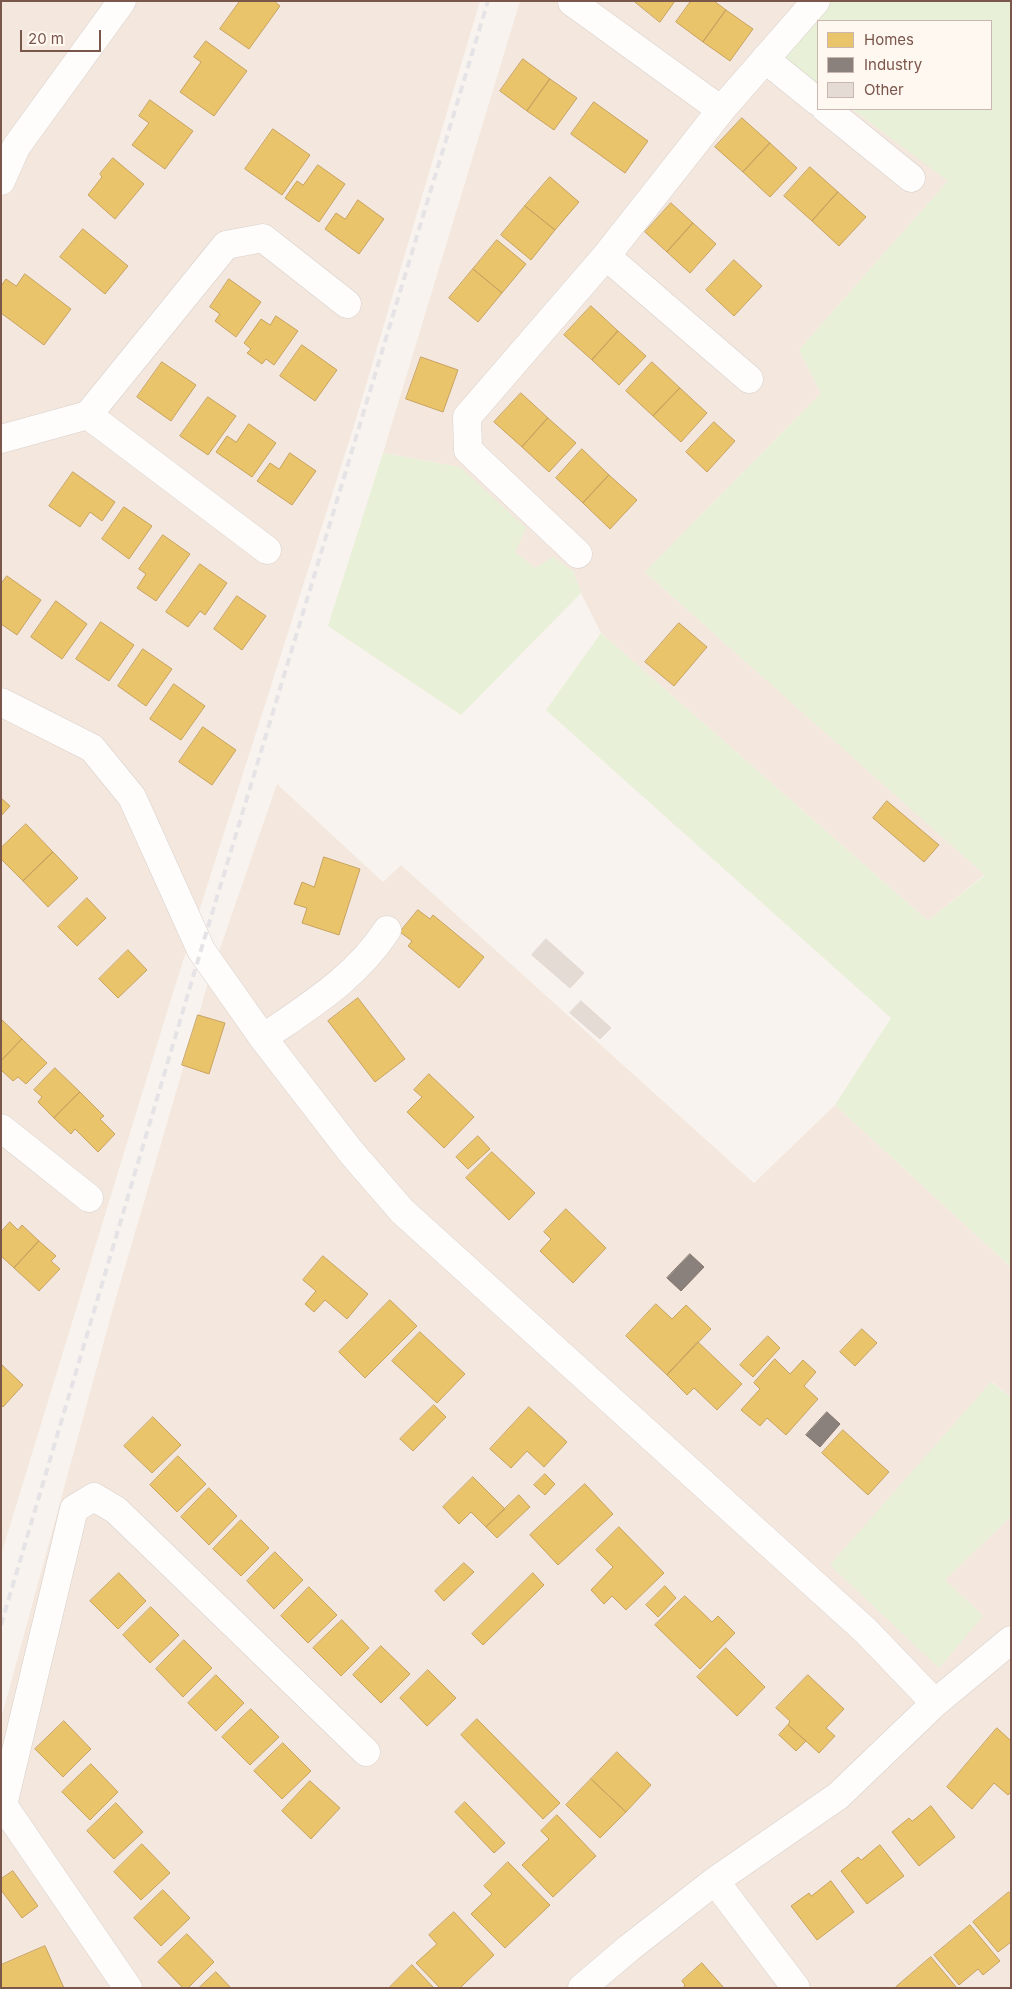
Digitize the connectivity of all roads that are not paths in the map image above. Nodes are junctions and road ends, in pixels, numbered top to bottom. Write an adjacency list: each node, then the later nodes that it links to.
1 (122, 1): 9 (street)
2 (816, 1): 4 (street)
3 (572, 2): 6 (street)
4 (765, 59): 5 (street); 6 (street)
5 (817, 101)
6 (721, 110): 10 (street)
7 (827, 110): 8 (street)
8 (912, 178)
9 (1, 181)
10 (606, 256): 12 (street); 16 (street)
11 (346, 304): 13 (street)
12 (750, 379)
13 (88, 415): 14 (street); 15 (street)
14 (1, 439)
15 (267, 550)
16 (578, 554)
17 (1, 702): 19 (street)
18 (387, 930): 19 (street)
19 (262, 1038): 23 (street)
20 (1, 1128): 21 (street)
21 (89, 1198)
22 (1011, 1640): 23 (street)
23 (936, 1703): 25 (street)
24 (366, 1752): 26 (street)
25 (716, 1881): 27 (street); 28 (street)
26 (128, 1988)
27 (582, 1988)
28 (796, 1988)

